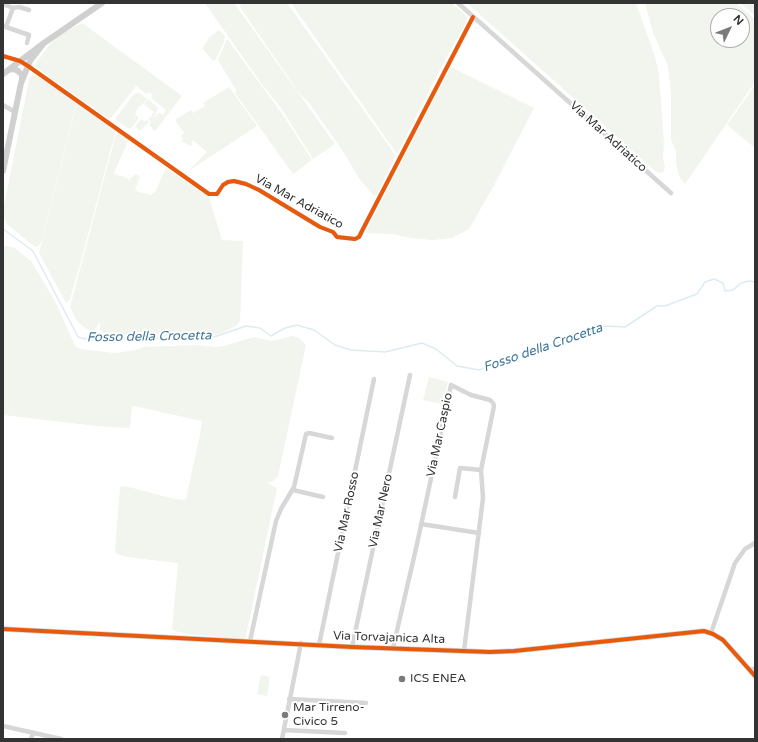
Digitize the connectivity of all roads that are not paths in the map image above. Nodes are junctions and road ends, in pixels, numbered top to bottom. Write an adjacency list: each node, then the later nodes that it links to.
1 (96, 3): 7 (main road)
2 (102, 3): 7 (main road)
3 (458, 3): 8 (street, Via Mar Adriatico)
4 (3, 4): 5 (street)
5 (13, 8): 6 (street); 9 (street)
6 (29, 10)
7 (85, 16): 11 (main road)
8 (473, 17): 14 (street, Via Mar Adriatico); 20 (street, Via Mar Adriatico)
9 (4, 26): 10 (street)
10 (27, 43)
11 (44, 43): 13 (main road); 14 (main road)
12 (3, 56): 13 (street)
13 (20, 61): 14 (street); 15 (main road)
14 (28, 66): 16 (main road)
15 (5, 72): 16 (main road)
16 (21, 83): 18 (main road)
17 (3, 105): 18 (street)
18 (15, 112): 19 (main road)
19 (3, 171)
20 (671, 193)
21 (410, 375): 36 (street, Via Mar Nero)
22 (374, 379): 35 (street, Via Mar Rosso)
23 (332, 438): 25 (street)
24 (481, 470): 26 (street); 28 (street, Via Mar Caspio); 29 (street)
25 (293, 490): 27 (street); 33 (street)
26 (455, 496)
27 (323, 497)
28 (421, 524): 29 (street); 37 (street, Via Mar Caspio)
29 (479, 533): 38 (street)
30 (755, 543): 32 (street)
31 (3, 629): 33 (street, Via Torvajanica Alta)
32 (711, 633): 38 (street, Via Torvajanica Alta); 39 (street)
33 (250, 641): 34 (street, Via Torvajanica Alta)
34 (301, 643): 35 (street, Via Torvajanica Alta); 42 (street)
35 (319, 645): 36 (street, Via Torvajanica Alta)
36 (352, 647): 37 (street, Via Torvajanica Alta)
37 (393, 648): 38 (street, Via Torvajanica Alta)
38 (464, 651)
39 (748, 669): 40 (street); 41 (street)
40 (755, 669)
41 (755, 676)
42 (289, 700): 43 (street); 45 (street)
43 (366, 703)
44 (3, 726): 46 (street)
45 (284, 730): 47 (street); 50 (street)
46 (33, 733): 48 (street); 49 (street)
47 (346, 733)
48 (31, 739)
49 (61, 739)
50 (282, 739)

